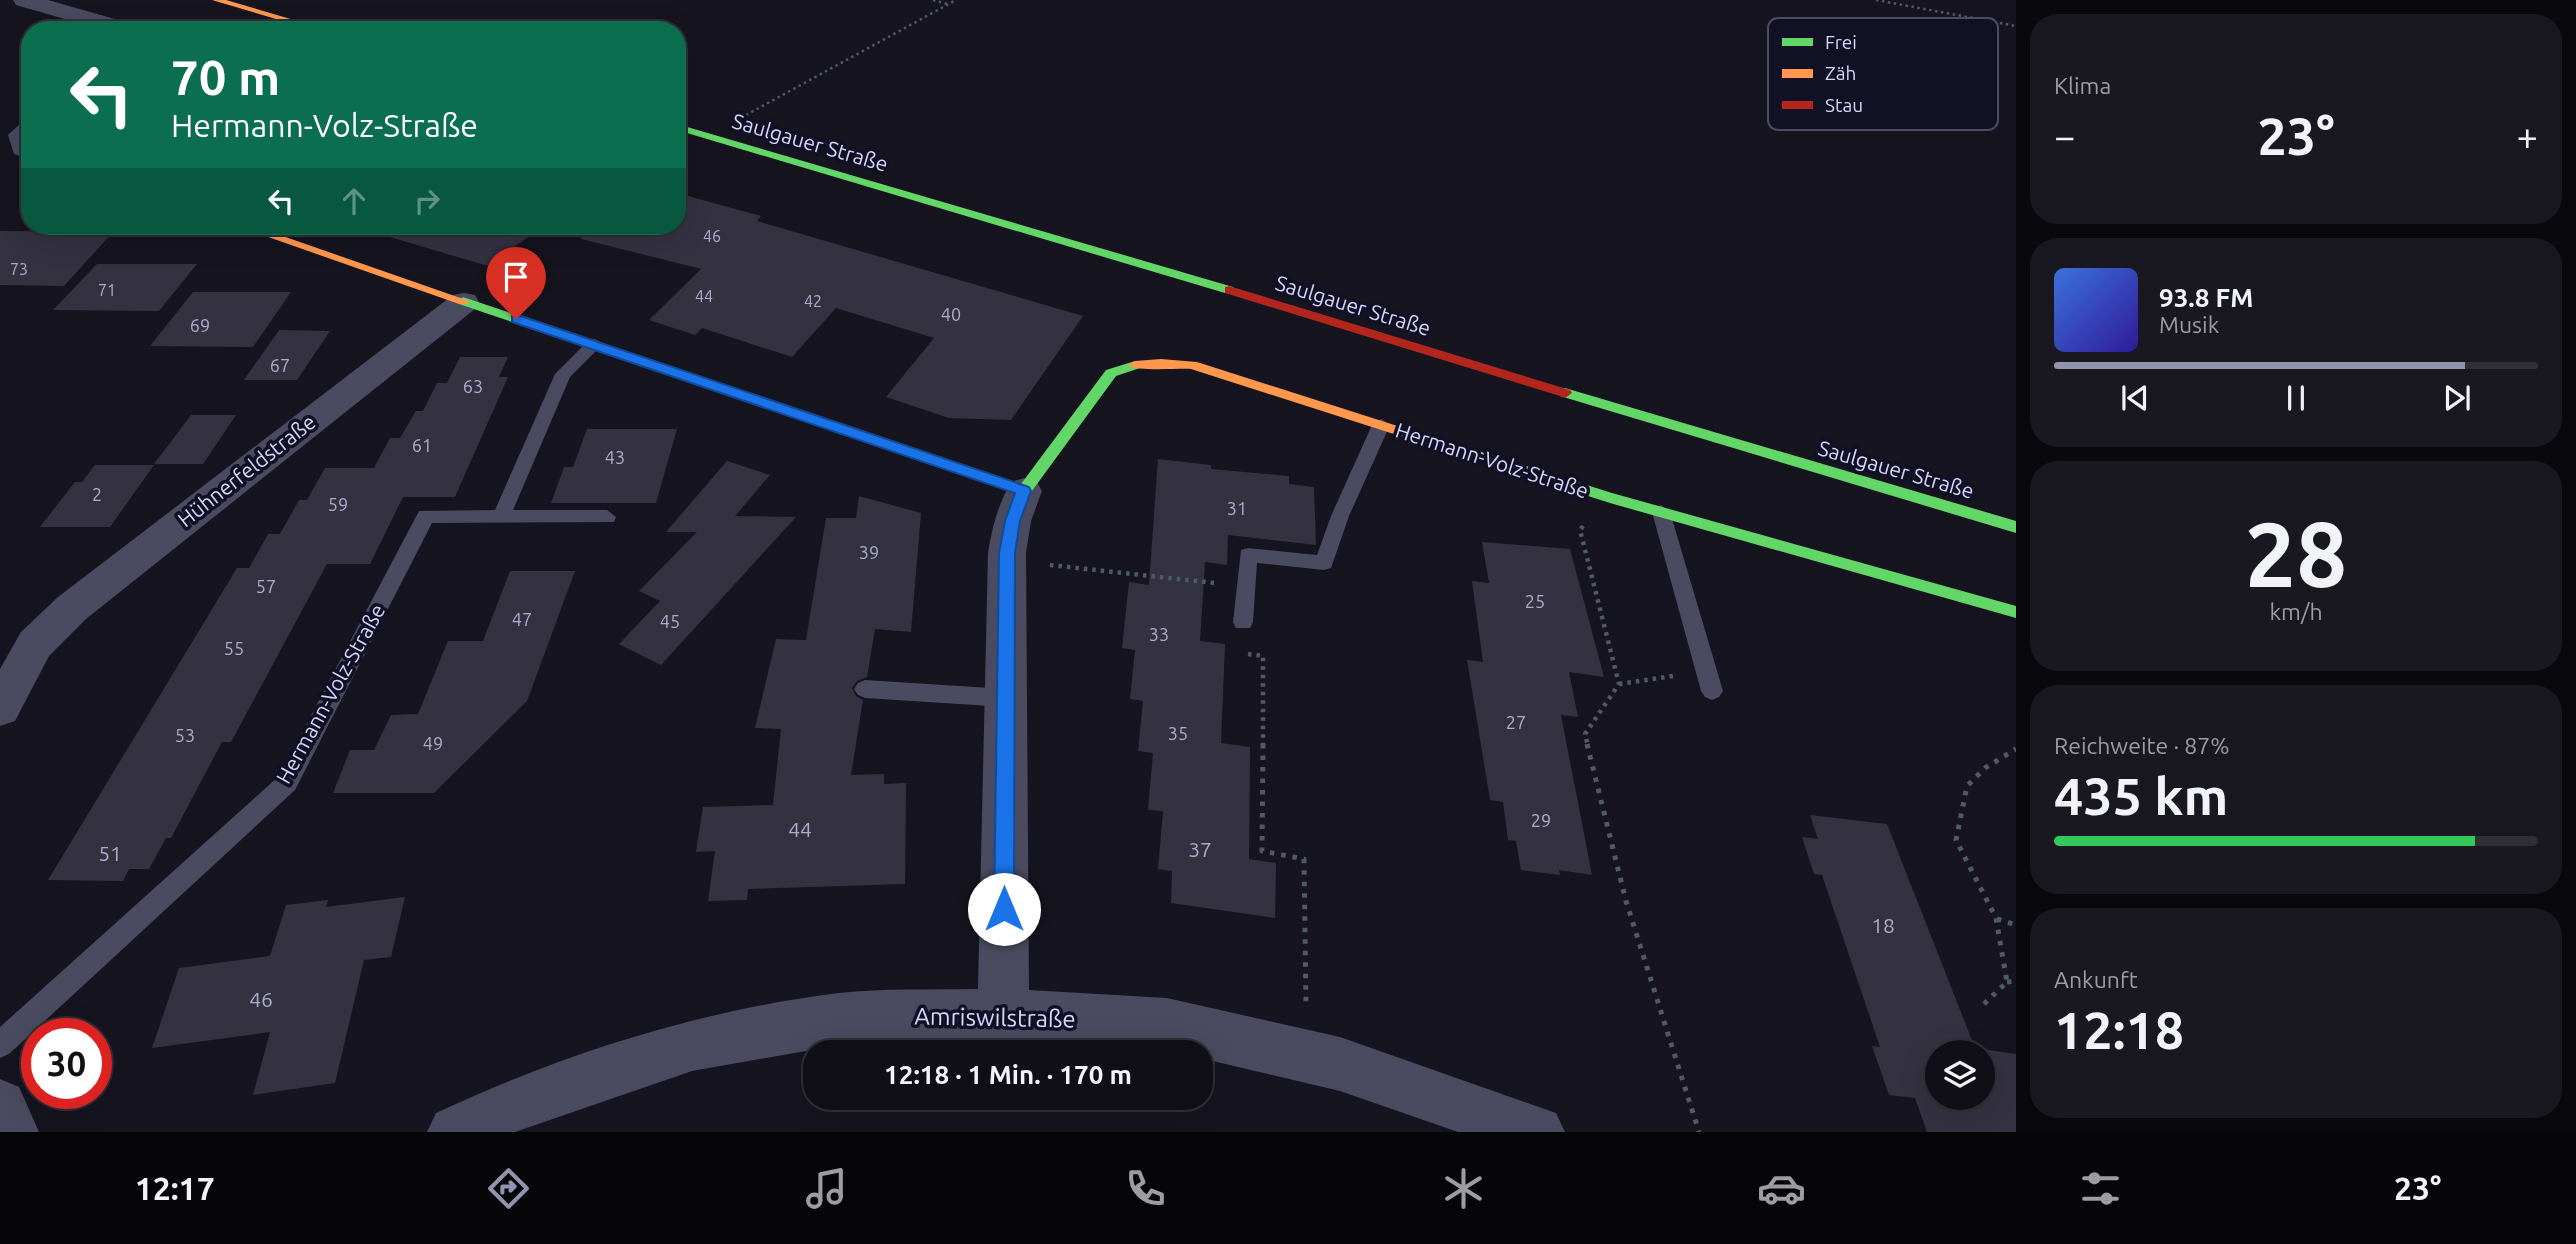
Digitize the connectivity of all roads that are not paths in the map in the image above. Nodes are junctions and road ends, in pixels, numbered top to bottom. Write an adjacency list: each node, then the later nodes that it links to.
1 (24, 0): 3 (street)
2 (216, 0): 4 (street)
3 (97, 21)
4 (292, 21)
5 (686, 130): 14 (street, Saulgauer Straße)
6 (269, 235): 7 (street)
7 (464, 302): 8 (street); 17 (street, Hühnerfeldstraße)
8 (595, 344): 10 (street); 12 (lane)
9 (1381, 425): 10 (street, Hermann-Volz-Straße); 11 (street, Hermann-Volz-Straße); 16 (lane)
10 (1024, 491): 20 (street, Hermann-Volz-Straße)
11 (1661, 512): 15 (street, Hermann-Volz-Straße); 18 (lane)
12 (501, 517): 13 (lane, Hermann-Volz-Straße); 23 (lane, Hermann-Volz-Straße)
13 (607, 517)
14 (2016, 527)
15 (2016, 612)
16 (1243, 622)
17 (17, 644): 21 (street, Hühnerfeldstraße)
18 (1710, 683)
19 (865, 689): 20 (lane)
20 (1006, 698): 22 (street, Hermann-Volz-Straße)
21 (0, 708)
22 (1003, 1014): 26 (street, Amriswilstraße); 27 (street, Amriswilstraße)
23 (0, 1045)
24 (0, 1106): 25 (street)
25 (11, 1132)
26 (454, 1132)
27 (1537, 1132)

